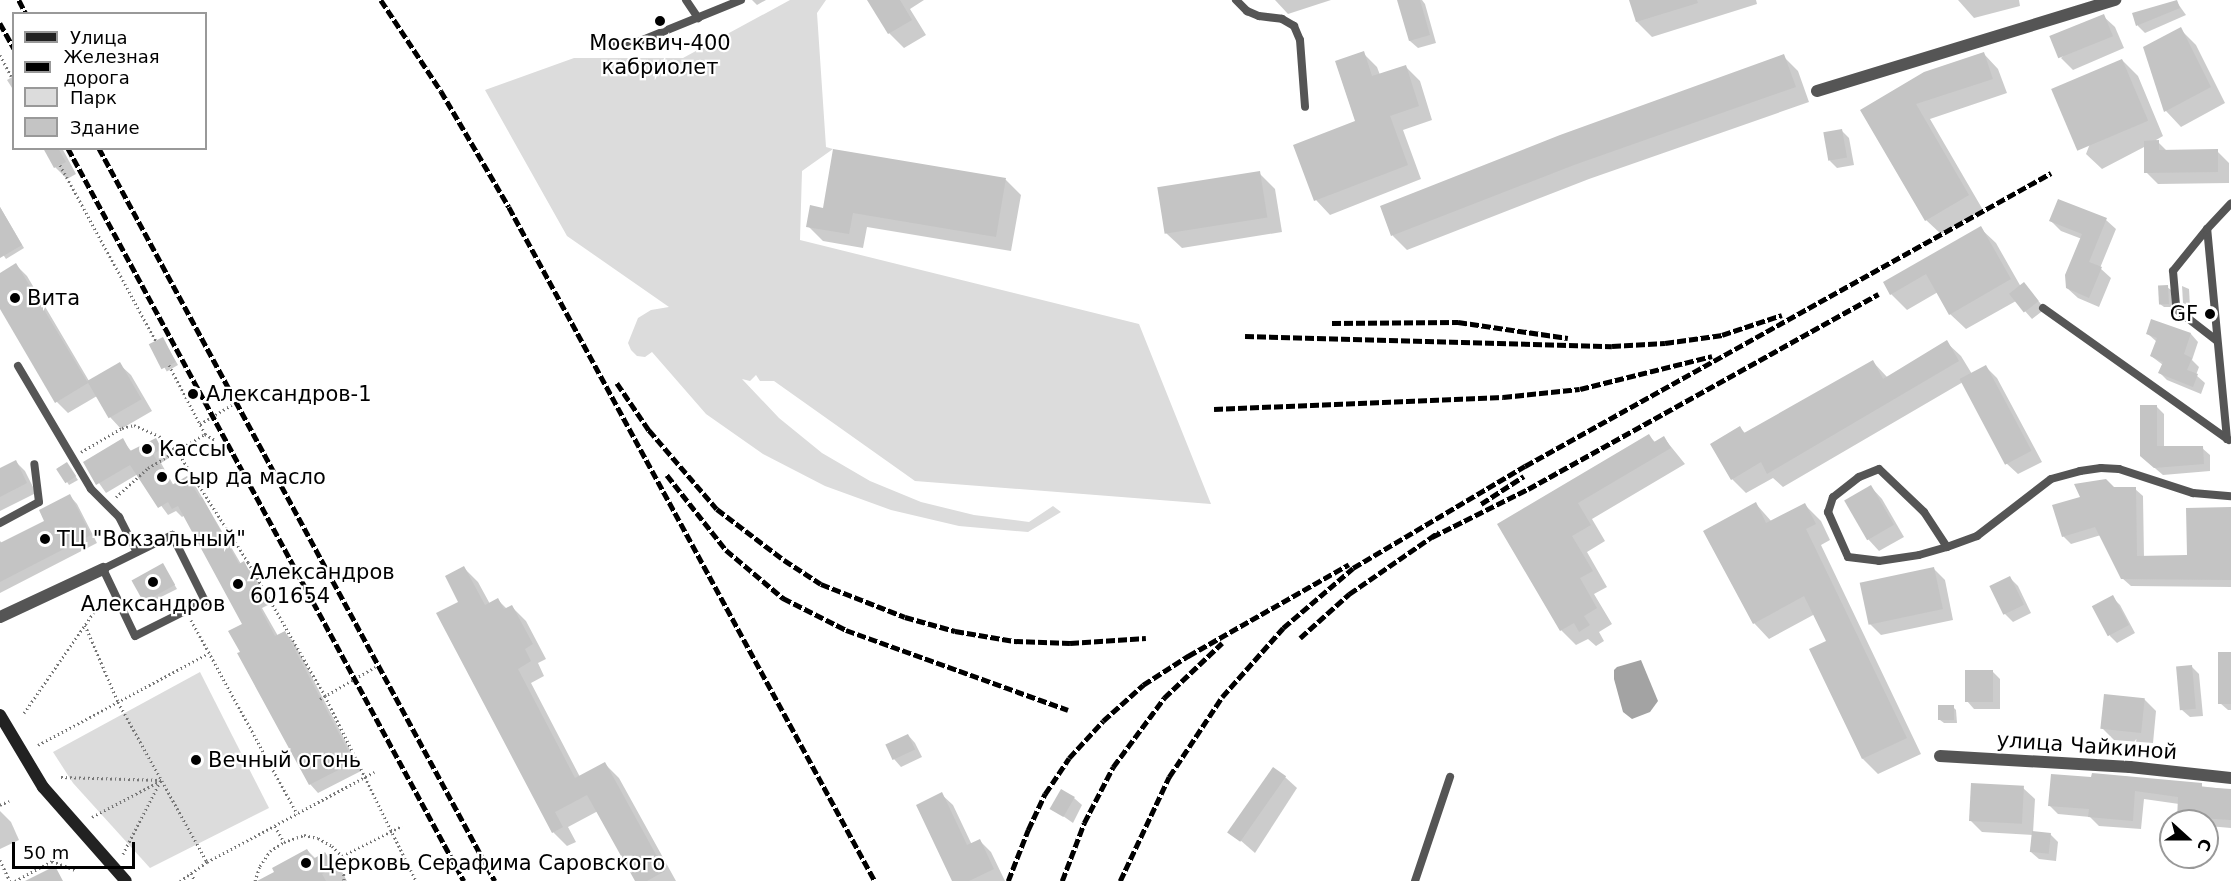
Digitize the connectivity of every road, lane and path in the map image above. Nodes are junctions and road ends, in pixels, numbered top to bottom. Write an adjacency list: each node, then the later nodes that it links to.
1 (686, 0): 5 (lane)
2 (741, 0): 5 (lane)
3 (1236, 0): 10 (lane)
4 (2115, 0): 9 (street)
5 (698, 18): 6 (lane)
6 (602, 46)
7 (0, 55): 8 (path)
8 (11, 76)
9 (1817, 91)
10 (1305, 107)
11 (60, 165): 16 (path)
12 (2231, 203): 13 (lane)
13 (2207, 229): 15 (lane); 15 (lane)
14 (2043, 308): 23 (lane)
15 (2216, 340): 23 (lane)
16 (156, 341)
17 (18, 366): 25 (lane)
18 (169, 366): 20 (path)
19 (232, 405): 20 (path)
20 (200, 423): 21 (path)
21 (205, 434): 22 (path); 24 (path)
22 (215, 440)
23 (2229, 440)
24 (177, 451): 25 (path); 26 (path); 29 (path); 40 (path)
25 (72, 458): 29 (lane)
26 (184, 458)
27 (34, 464): 30 (lane)
28 (2231, 496): 31 (lane)
29 (107, 505): 32 (lane)
30 (0, 523)
31 (1947, 547): 31 (lane)
32 (137, 552): 33 (lane); 35 (lane)
33 (103, 569): 34 (lane); 36 (street)
34 (112, 586): 35 (lane); 37 (path)
35 (185, 611): 38 (path)
36 (0, 617)
37 (85, 625): 42 (path); 43 (path)
38 (208, 653): 42 (path); 55 (path)
39 (375, 667): 40 (path)
40 (325, 696): 41 (path); 49 (path)
41 (320, 699)
42 (118, 702): 45 (path); 52 (path)
43 (24, 713)
44 (0, 715): 69 (main road)
45 (38, 745)
46 (1940, 756): 51 (street, улица Чайкиной)
47 (374, 772): 49 (path)
48 (61, 777): 52 (path)
49 (365, 777): 55 (path); 59 (path)
50 (1450, 777): 75 (lane)
51 (2231, 778)
52 (161, 780): 56 (path); 61 (path); 64 (path)
53 (9, 801): 54 (path)
54 (0, 805)
55 (297, 814): 57 (path)
56 (92, 817)
57 (274, 826): 60 (path); 64 (path)
58 (402, 826): 59 (path)
59 (392, 831): 62 (path); 74 (path)
60 (284, 842): 62 (path); 72 (path)
61 (123, 854)
62 (342, 856): 73 (path)
63 (0, 860): 67 (path)
64 (207, 862): 66 (path)
65 (76, 870): 68 (path)
66 (191, 873): 70 (path); 71 (path)
67 (10, 881)
68 (15, 881)
69 (126, 881)
70 (180, 881)
71 (195, 881)
72 (255, 881)
73 (344, 881)
74 (416, 881)
75 (1414, 881)

